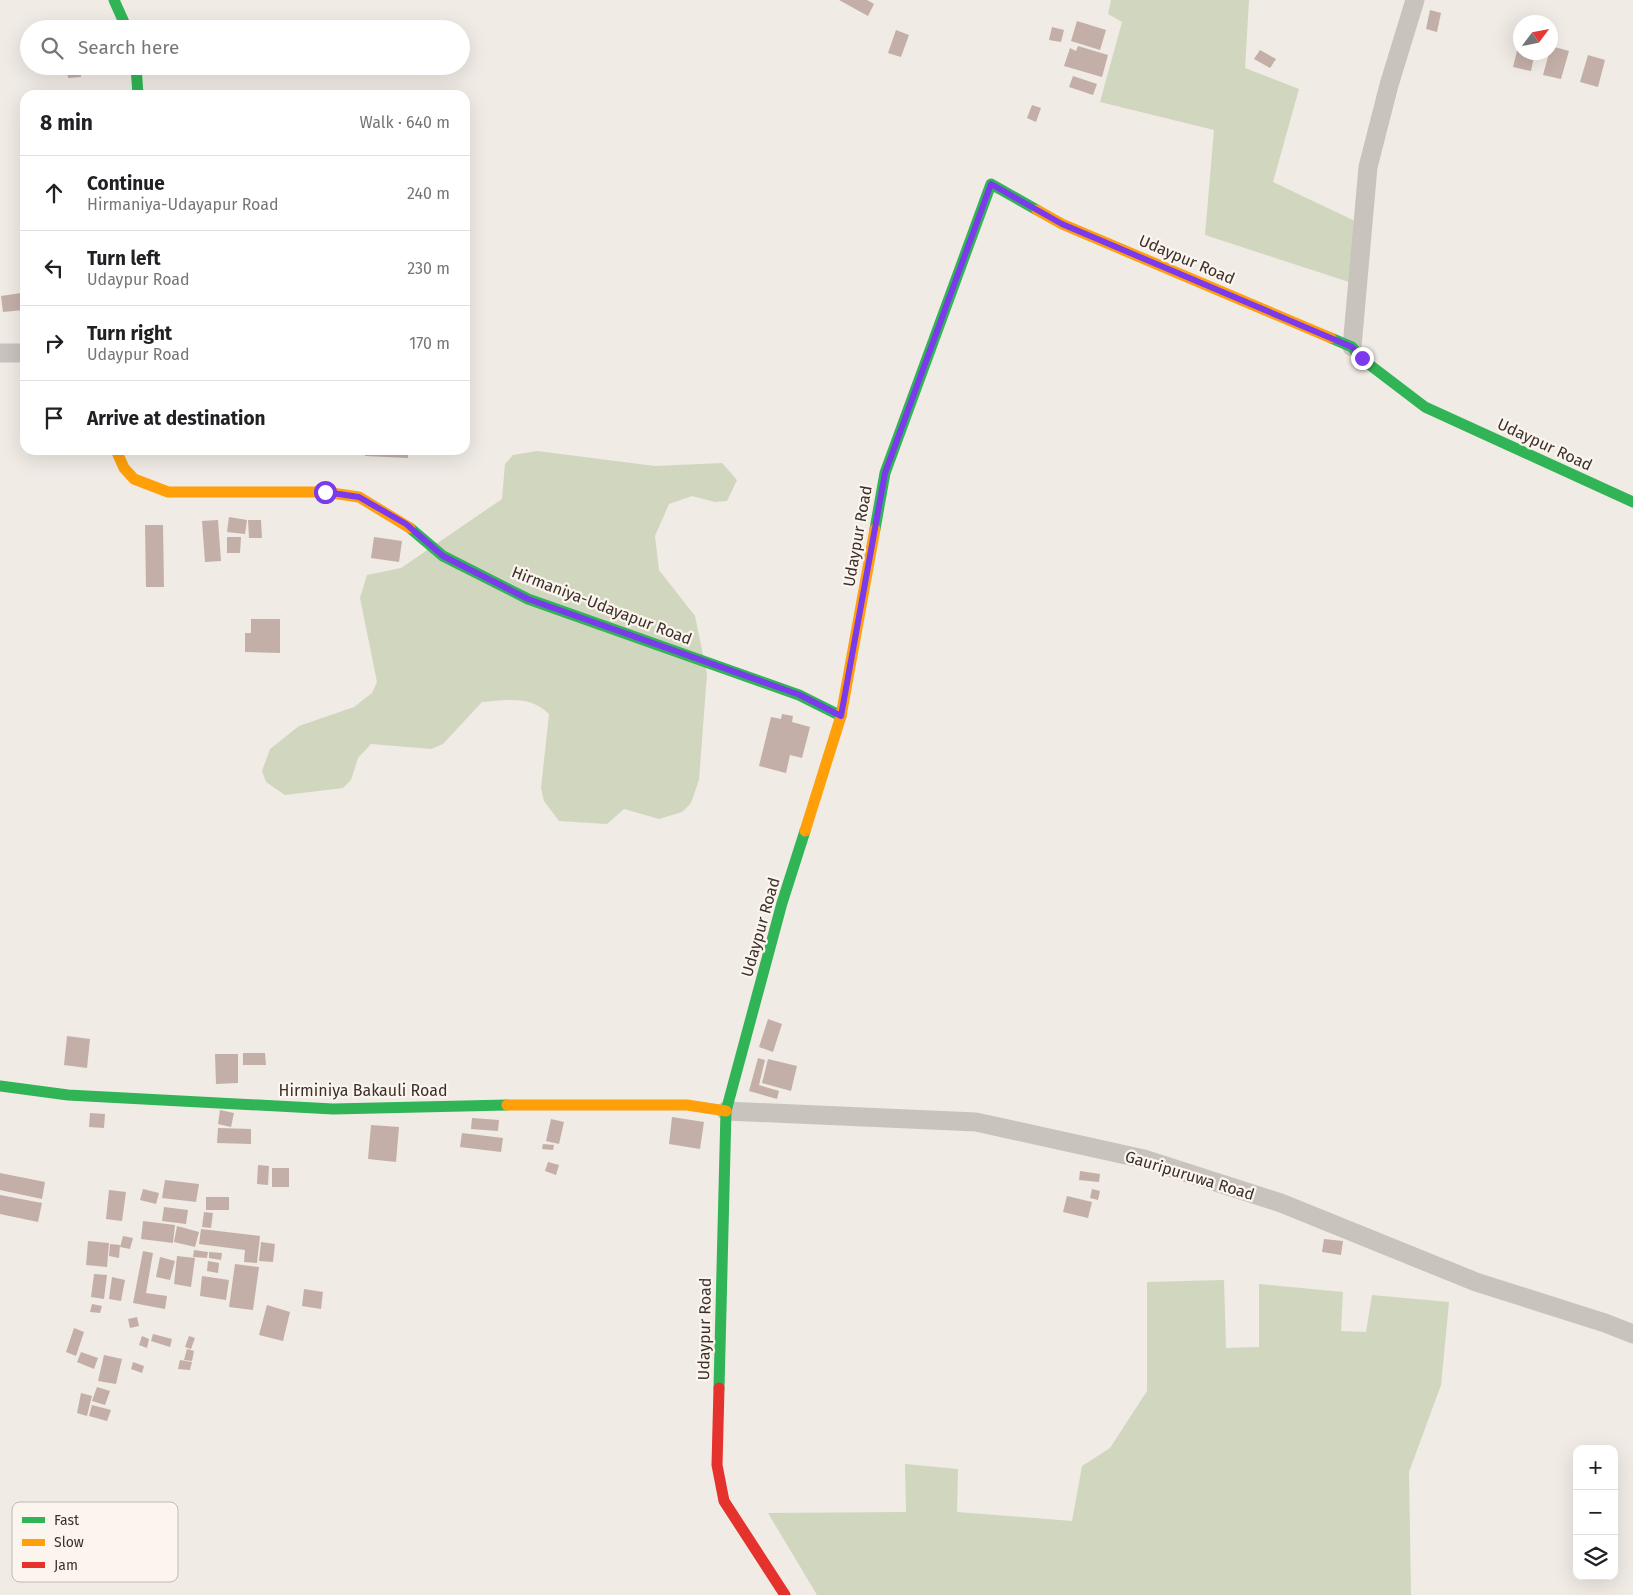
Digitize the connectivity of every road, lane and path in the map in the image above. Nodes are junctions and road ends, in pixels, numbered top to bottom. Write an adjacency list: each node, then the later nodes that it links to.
1 (114, 0): 3 (street)
2 (1415, 0): 6 (street)
3 (123, 20)
4 (137, 75): 5 (street)
5 (138, 90)
6 (1352, 347): 10 (street, Udaypur Road); 11 (street, Udaypur Road)
7 (0, 353): 8 (street)
8 (20, 353)
9 (118, 455): 11 (street, Hirmaniya-Udayapur Road)
10 (1633, 502)
11 (841, 716): 13 (street, Udaypur Road)
12 (0, 1086): 13 (street, Hirminiya Bakauli Road)
13 (726, 1111): 14 (street, Gauripuruwa Road); 15 (street, Udaypur Road)
14 (1633, 1334)
15 (784, 1595)

